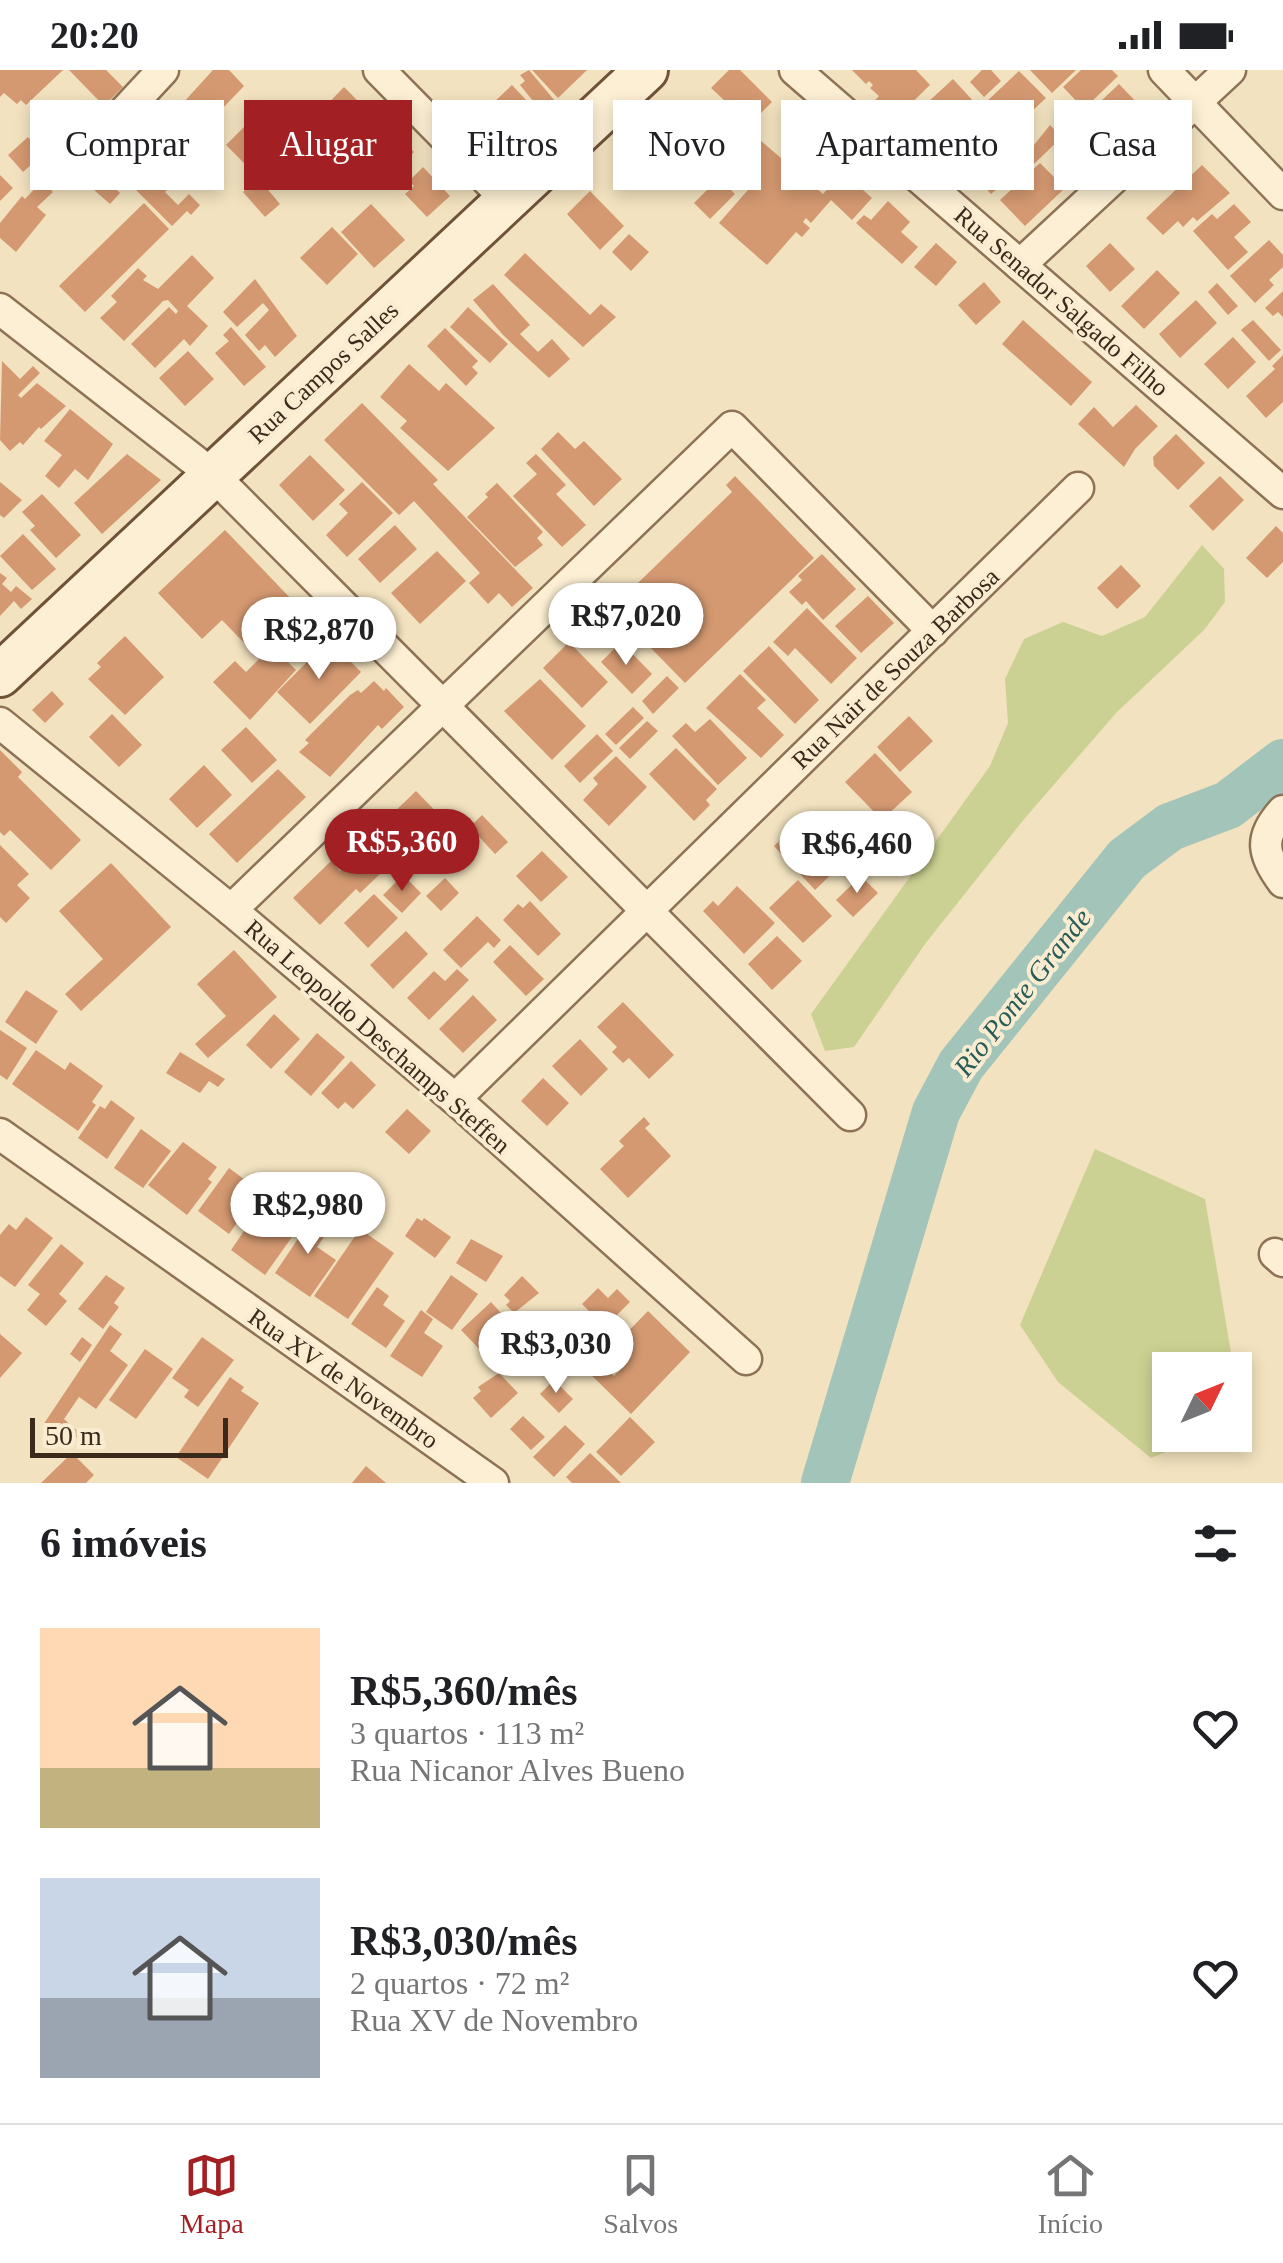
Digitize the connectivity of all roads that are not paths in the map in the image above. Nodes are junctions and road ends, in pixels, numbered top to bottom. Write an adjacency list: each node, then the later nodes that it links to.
1 (163, 70): 7 (street)
2 (379, 70): 10 (street)
3 (646, 70): 10 (main road, Rua Campos Salles)
4 (795, 70): 11 (street, Rua Senador Salgado Filho)
5 (1164, 70): 8 (street)
6 (1230, 70): 8 (street)
7 (135, 100)
8 (1195, 102): 9 (street); 11 (street)
9 (1283, 194)
10 (507, 200): 13 (main road, Rua Campos Salles)
11 (1020, 265): 15 (street, Rua Senador Salgado Filho)
12 (0, 309): 13 (street)
13 (213, 476): 17 (main road, Rua Campos Salles); 18 (street)
14 (1078, 488): 16 (street, Rua Nair de Souza Barbosa)
15 (1283, 493)
16 (933, 631): 18 (street); 23 (street, Rua Nair de Souza Barbosa)
17 (0, 675)
18 (443, 706): 22 (street); 23 (street)
19 (0, 723): 22 (street, Rua Leopoldo Deschamps Steffen)
20 (1283, 811): 21 (street)
21 (1283, 882)
22 (231, 910): 24 (street, Rua Leopoldo Deschamps Steffen)
23 (647, 911): 24 (street, Rua Nair de Souza Barbosa); 25 (street)
24 (455, 1099): 27 (street, Rua Leopoldo Deschamps Steffen)
25 (850, 1115)
26 (0, 1134): 28 (street, Rua XV de Novembro)
27 (746, 1359)
28 (493, 1483)

